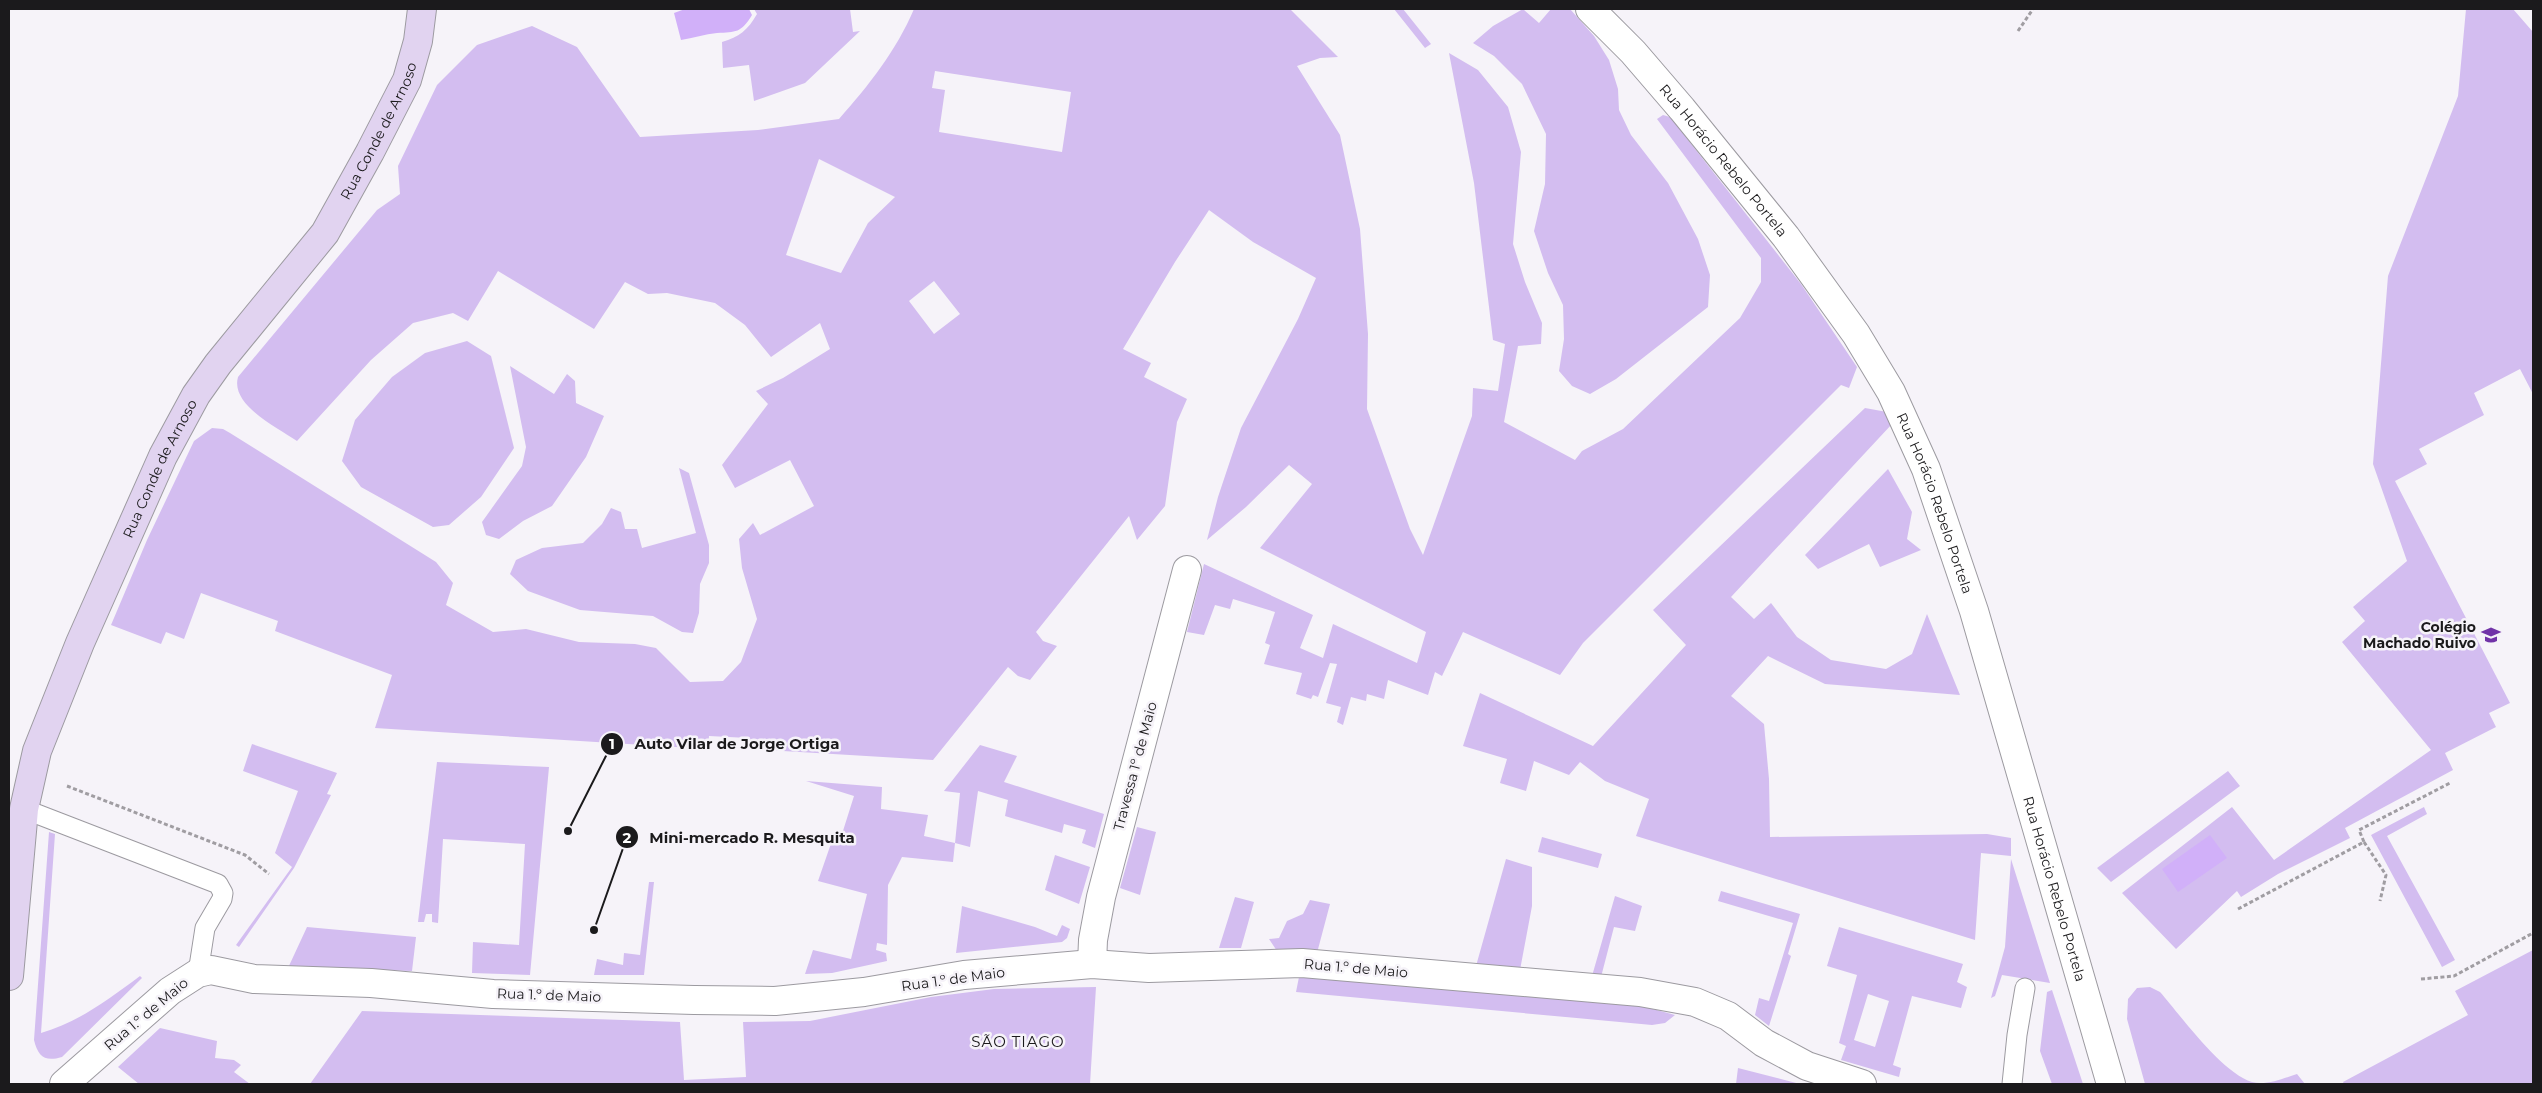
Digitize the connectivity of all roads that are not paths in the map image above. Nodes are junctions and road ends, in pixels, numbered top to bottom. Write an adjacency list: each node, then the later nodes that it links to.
1 (422, 9): 4 (street, Rua Conde de Arnoso)
2 (1590, 9): 12 (street, Rua Horácio Rebelo Portela)
3 (1187, 570): 5 (street, Travessa 1º de Maio)
4 (24, 809): 6 (lane); 7 (street, Rua Conde de Arnoso)
5 (1092, 964): 6 (street, Rua 1.º de Maio); 10 (street, Rua 1.º de Maio)
6 (198, 972): 9 (street, Rua 1.º de Maio)
7 (9, 976)
8 (2025, 988): 11 (lane)
9 (64, 1084)
10 (1862, 1084)
11 (2012, 1084)
12 (2111, 1084)

